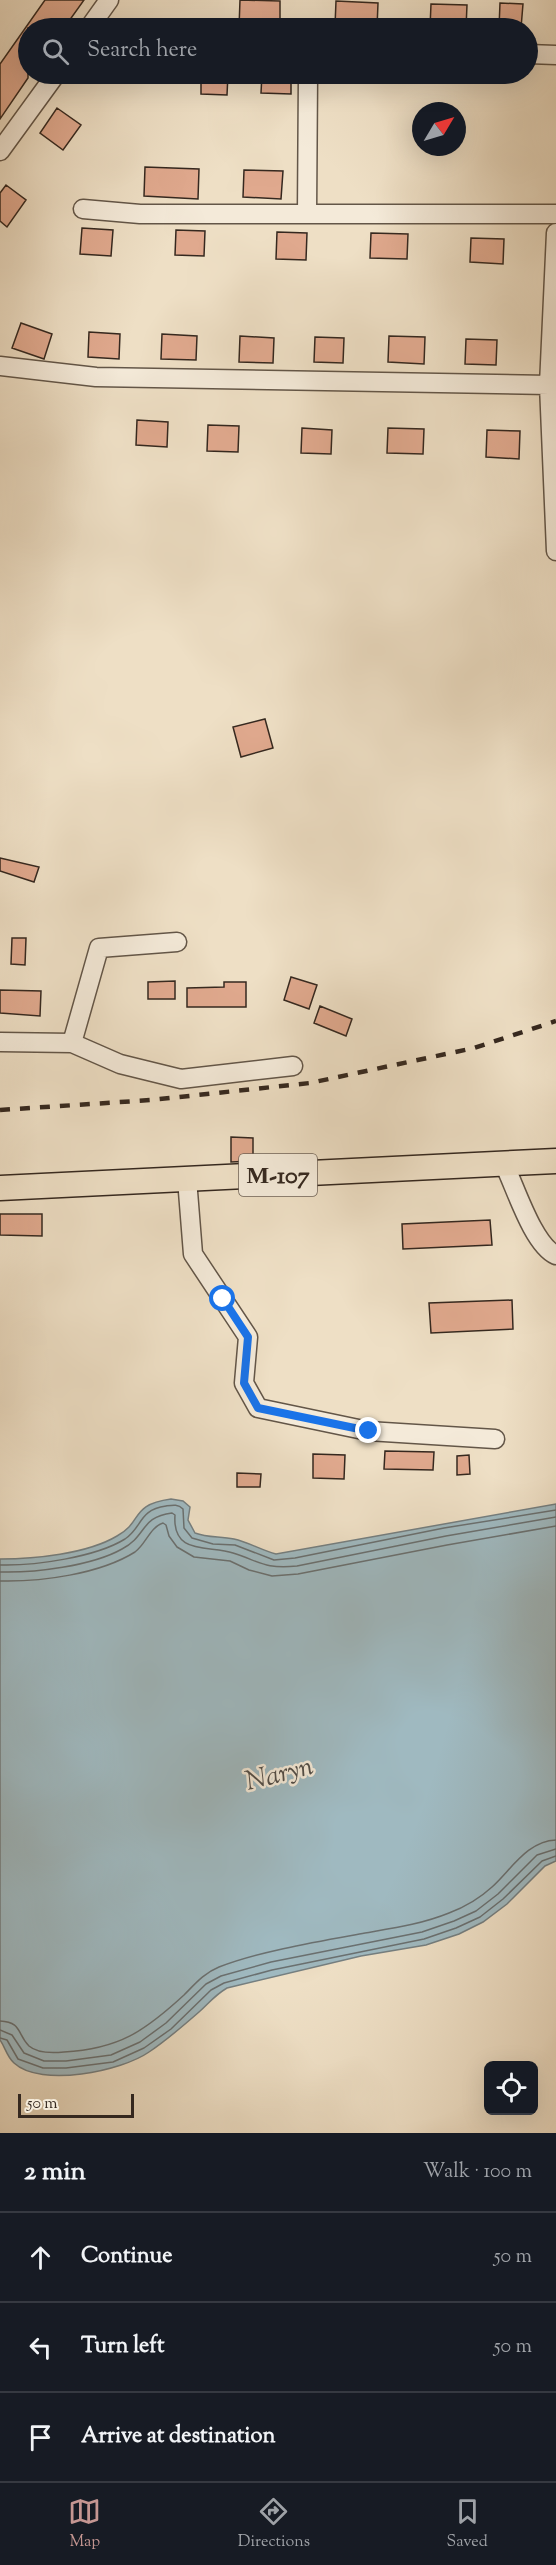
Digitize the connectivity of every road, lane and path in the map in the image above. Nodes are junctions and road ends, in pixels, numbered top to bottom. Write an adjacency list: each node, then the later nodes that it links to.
1 (109, 0): 2 (street)
2 (96, 18)
3 (538, 54): 4 (street)
4 (556, 54)
5 (49, 84): 7 (street)
6 (308, 84): 9 (street)
7 (0, 151)
8 (83, 209): 9 (street)
9 (307, 214): 10 (street)
10 (556, 214)
11 (556, 233): 13 (street)
12 (1, 367): 13 (street)
13 (549, 385): 14 (street)
14 (556, 552)
15 (177, 942): 17 (street)
16 (0, 1042): 17 (street)
17 (72, 1043): 18 (street)
18 (292, 1066)
19 (556, 1161): 20 (main road, М-107)
20 (504, 1164): 21 (main road, М-107); 23 (street)
21 (187, 1179): 22 (main road, М-107); 24 (street)
22 (0, 1188)
23 (556, 1255)
24 (495, 1439)

